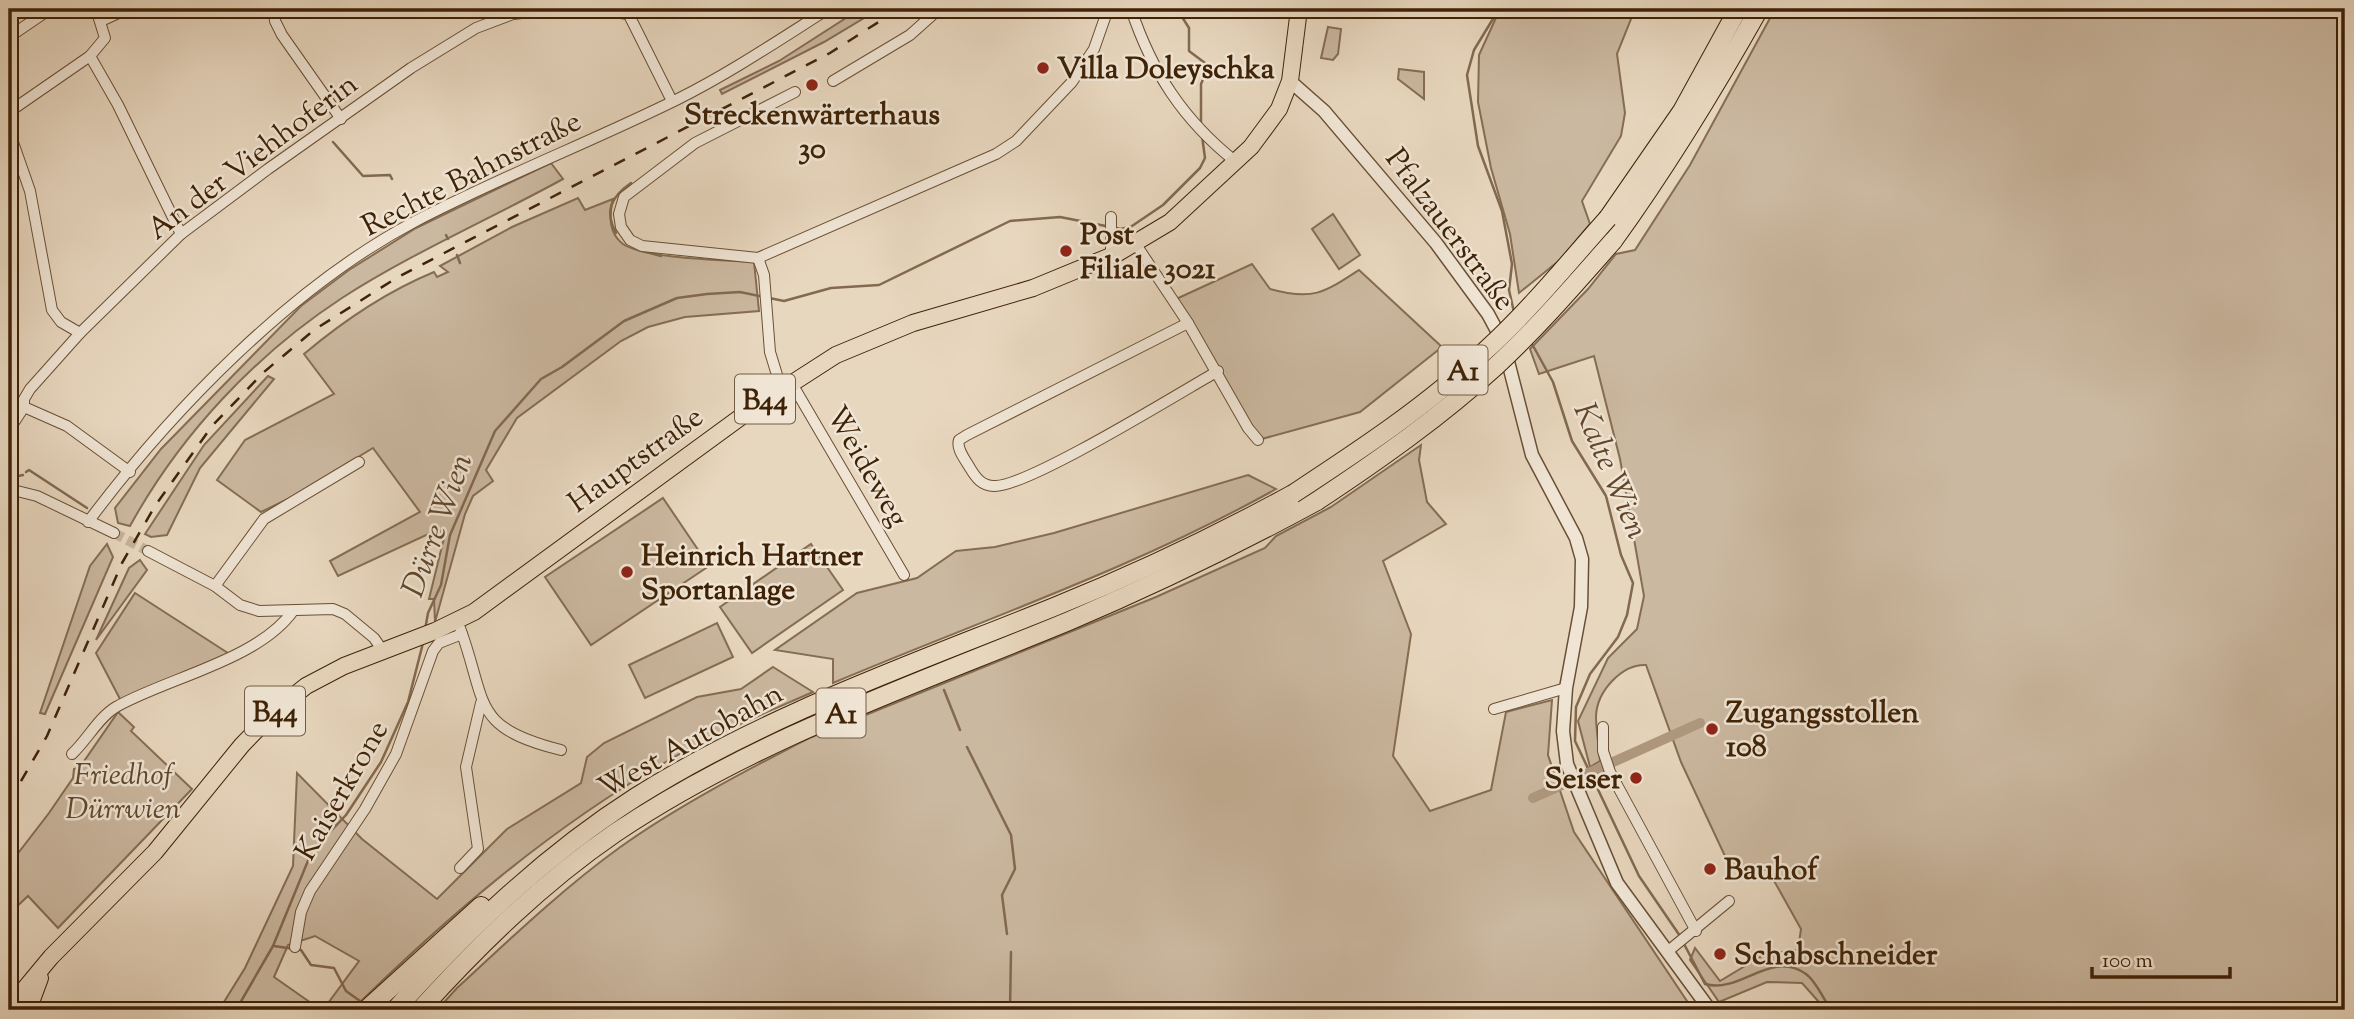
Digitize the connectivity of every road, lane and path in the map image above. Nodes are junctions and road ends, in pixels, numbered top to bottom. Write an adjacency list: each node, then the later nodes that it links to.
1 (50, 9): 16 (street)
2 (96, 9): 15 (street)
3 (127, 9): 15 (street)
4 (274, 9): 23 (street)
5 (556, 9): 23 (street, An der Viehhoferin)
6 (591, 9): 14 (street)
7 (828, 9): 21 (street, Rechte Bahnstraße)
8 (939, 9): 18 (street)
9 (1108, 9): 30 (street)
10 (1131, 9): 25 (street)
11 (1299, 9): 19 (main road, Hauptstraße / B44)
12 (1738, 9): 55 (highway, West Autobahn / A1, bridge)
13 (1759, 9): 64 (highway, West Autobahn / A1, bridge)
14 (627, 11): 21 (street)
15 (102, 21): 17 (street)
16 (9, 37)
17 (90, 56): 22 (street); 27 (street)
18 (833, 81)
19 (1290, 81): 25 (main road, Hauptstraße / B44); 49 (street, Pfalzauerstraße)
20 (795, 92): 30 (street)
21 (672, 101): 39 (street, Rechte Bahnstraße)
22 (9, 112)
23 (341, 119): 27 (street, An der Viehhoferin)
24 (9, 131): 32 (street)
25 (1236, 162): 28 (main road, Hauptstraße / B44)
26 (1111, 217): 29 (street)
27 (181, 234): 32 (street, An der Viehhoferin)
28 (1135, 243): 29 (main road, Hauptstraße / B44); 31 (street)
29 (1111, 256): 34 (main road, Hauptstraße / B44)
30 (758, 258): 34 (street, Weideweg)
31 (1188, 323): 33 (street); 33 (street)
32 (80, 333): 35 (street, An der Viehhoferin)
33 (1218, 372): 37 (street)
34 (786, 385): 44 (street, Weideweg); 47 (main road, Hauptstraße / B44)
35 (24, 407): 36 (street, An der Viehhoferin); 39 (street)
36 (9, 430)
37 (1258, 440)
38 (359, 462): 45 (street)
39 (130, 472): 41 (street, Rechte Bahnstraße)
40 (9, 489): 41 (street)
41 (89, 522): 42 (street)
42 (114, 533)
43 (148, 551): 45 (street)
44 (905, 575)
45 (215, 586): 46 (street)
46 (293, 611): 48 (street); 54 (street)
47 (460, 628): 48 (main road, Hauptstraße / B44); 50 (street); 59 (street, Kaiserkrone)
48 (383, 651): 61 (main road, B44)
49 (1566, 688): 51 (street); 60 (street, Pfalzauerstraße)
50 (481, 703): 53 (street); 56 (street)
51 (1494, 709)
52 (1602, 727): 58 (street)
53 (561, 750)
54 (72, 754)
55 (555, 855): 62 (highway); 63 (highway, West Autobahn / A1)
56 (460, 868)
57 (1729, 901): 58 (street)
58 (1694, 932): 60 (street)
59 (295, 947)
60 (1671, 949): 65 (street, Pfalzauerstraße)
61 (22, 1003)
62 (366, 1010)
63 (395, 1010)
64 (420, 1010)
65 (1710, 1010)

